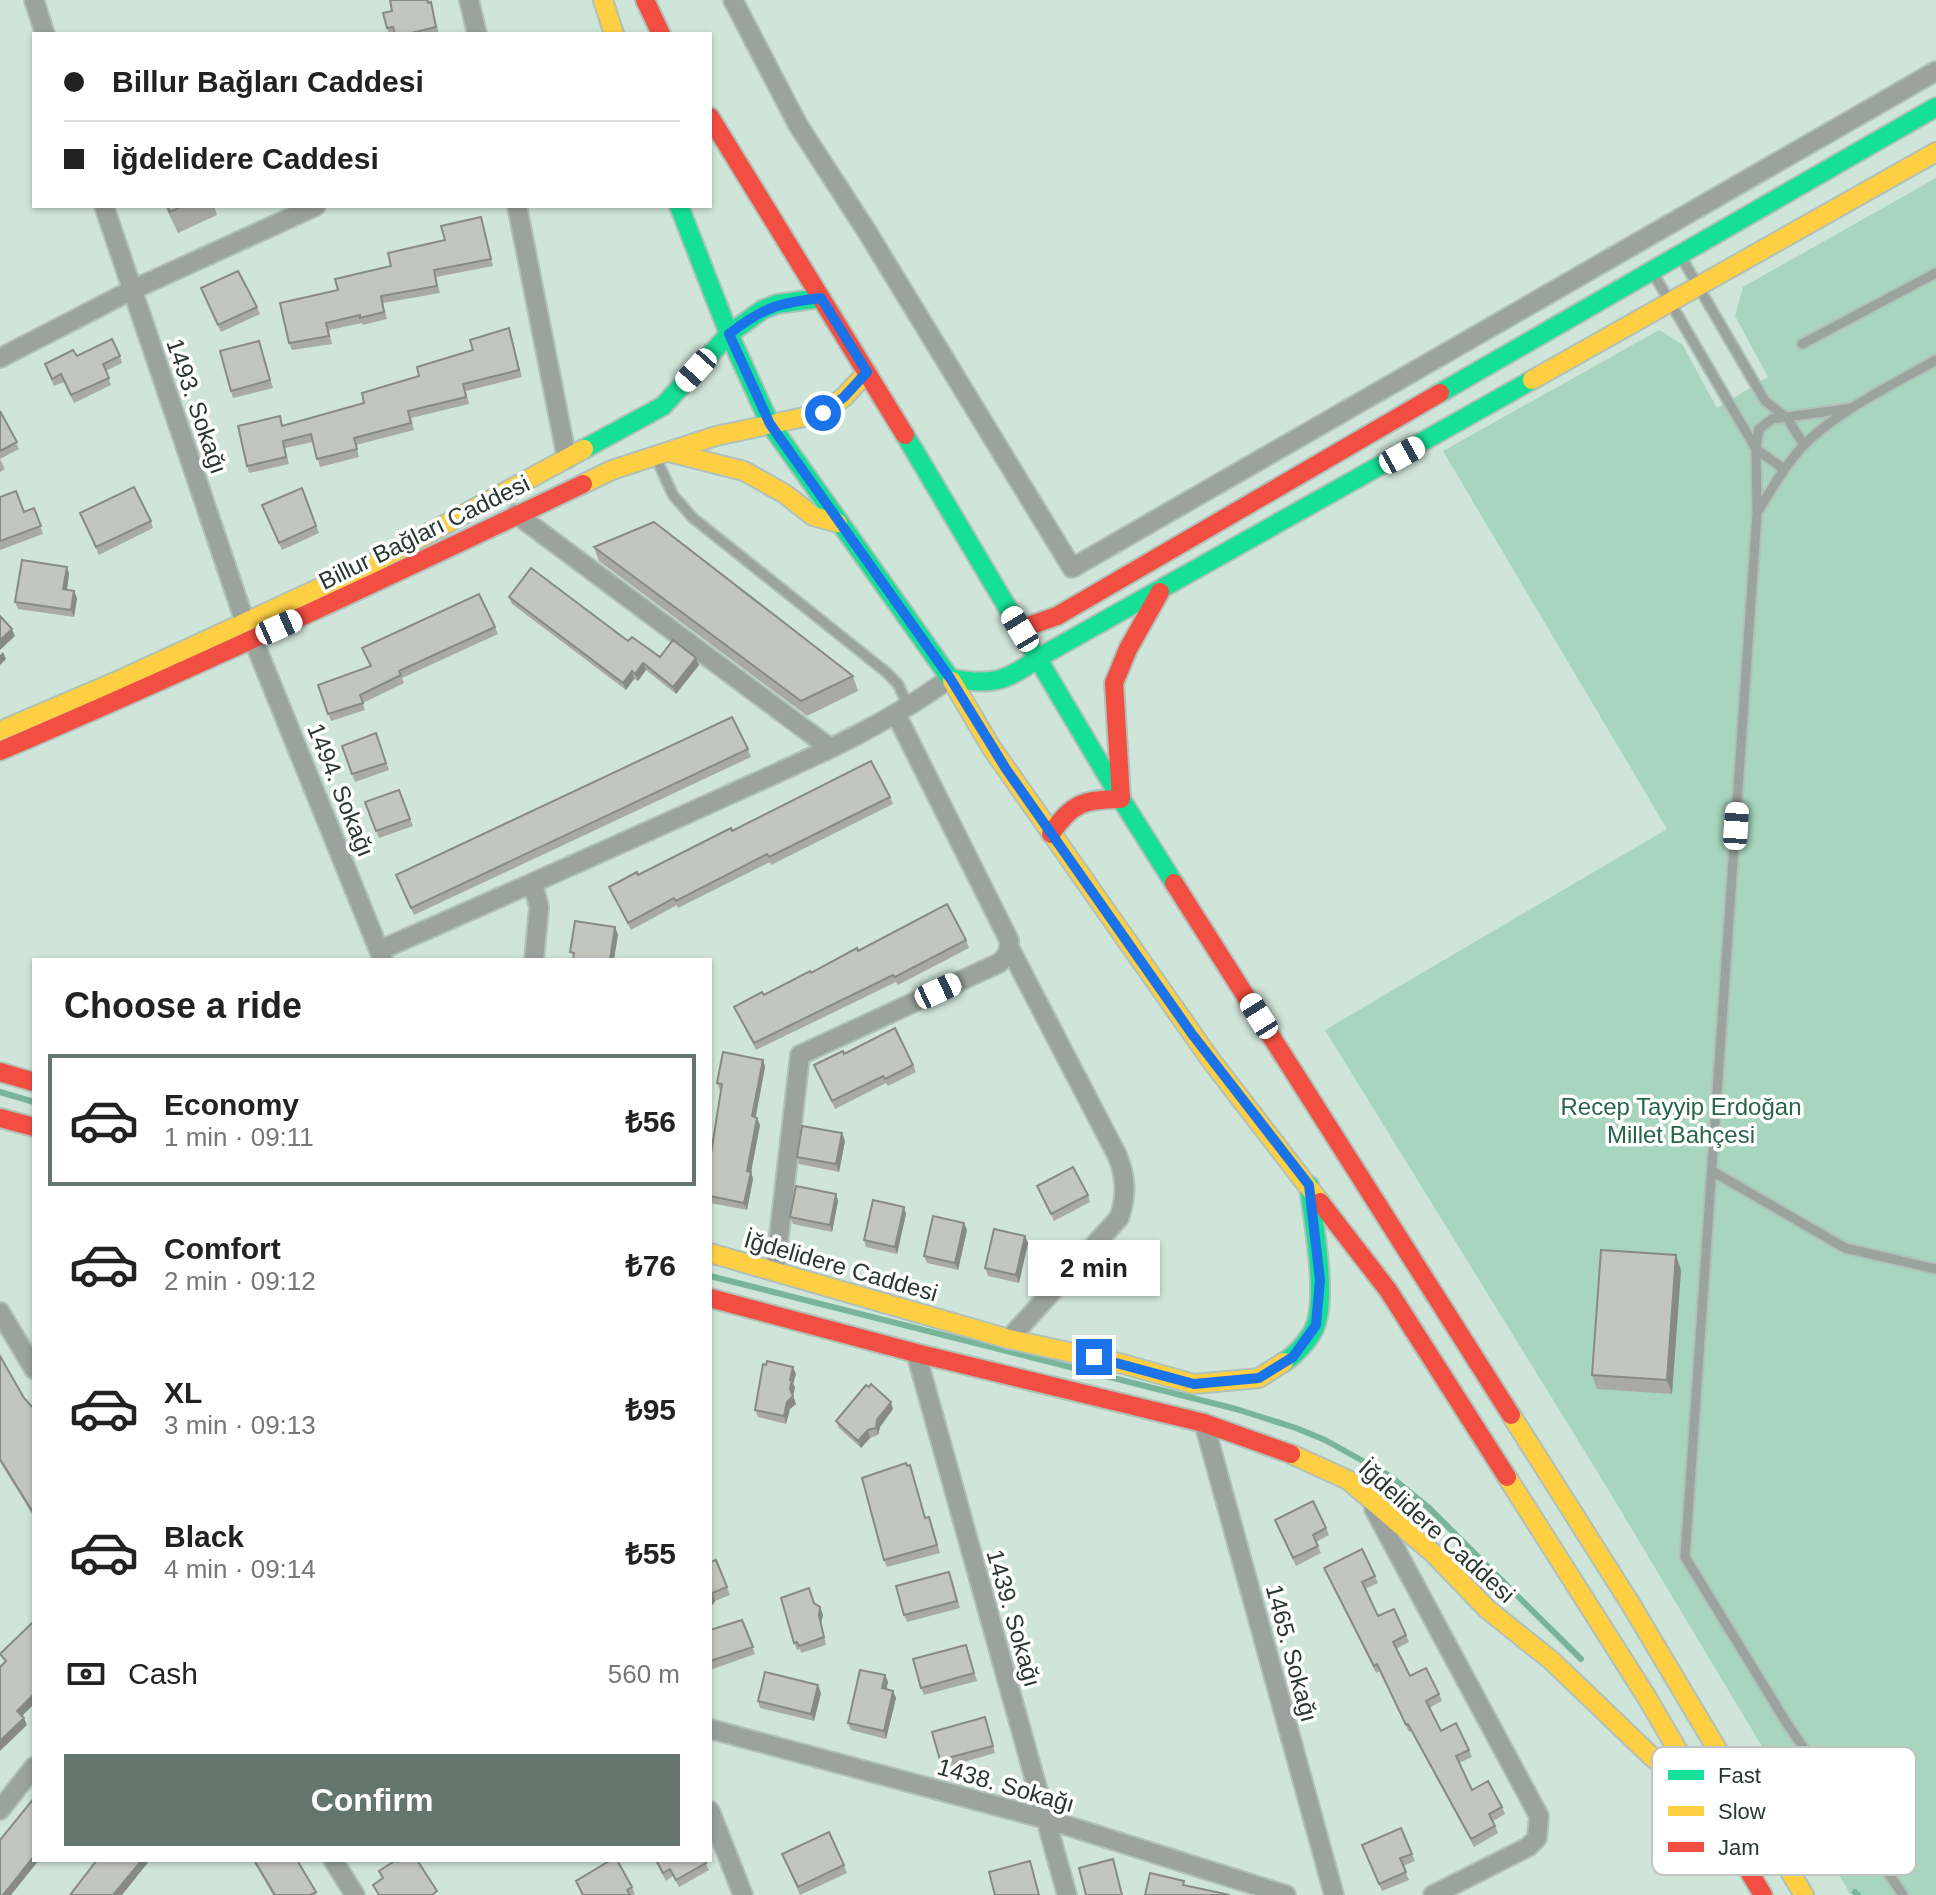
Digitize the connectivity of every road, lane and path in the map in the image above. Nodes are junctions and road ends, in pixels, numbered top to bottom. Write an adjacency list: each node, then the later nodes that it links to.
1 (34, 0): 6 (street)
2 (469, 0): 7 (street)
3 (603, 0): 8 (street)
4 (645, 0): 9 (street)
5 (733, 0): 10 (street)
6 (44, 32)
7 (477, 32)
8 (613, 32)
9 (660, 32)
10 (1936, 71)
11 (1936, 107): 18 (street)
12 (712, 120): 23 (street)
13 (1936, 152): 21 (street)
14 (105, 208): 22 (street, 1493. Sokağı)
15 (312, 208): 22 (street)
16 (517, 208): 36 (street)
17 (680, 208): 25 (street)
18 (1679, 254): 19 (street); 21 (lane)
19 (1651, 270): 24 (lane); 42 (street)
20 (1936, 273): 26 (lane)
21 (1699, 288): 24 (street); 31 (lane)
22 (132, 290): 27 (street); 43 (street, 1493. Sokağı)
23 (821, 298): 25 (street, Billur Bağları Caddesi); 29 (street)
24 (1671, 303): 34 (lane); 41 (street)
25 (729, 334): 32 (street); 36 (street, Billur Bağları Caddesi)
26 (1802, 344)
27 (0, 358)
28 (1936, 360): 30 (lane)
29 (867, 372): 32 (street, Billur Bağları Caddesi); 42 (street)
30 (1852, 408): 31 (lane); 33 (lane)
31 (1787, 418): 33 (lane); 34 (lane)
32 (770, 424): 35 (street, Billur Bağları Caddesi); 40 (street)
33 (1804, 445): 37 (lane)
34 (1756, 449): 37 (lane); 38 (lane)
35 (663, 454): 39 (street, Billur Bağları Caddesi); 40 (street); 46 (lane)
36 (567, 459): 43 (street, Billur Bağları Caddesi)
37 (1784, 469): 38 (lane)
38 (1757, 513): 60 (lane)
39 (516, 514): 43 (street, Billur Bağları Caddesi); 48 (street)
40 (838, 523): 45 (street)
41 (1161, 591): 44 (street); 50 (street)
42 (1020, 629): 44 (street)
43 (249, 630): 47 (street, Billur Bağları Caddesi); 49 (street, Billur Bağları Caddesi); 54 (street, 1494. Sokağı)
44 (1038, 658): 45 (street); 50 (street)
45 (950, 678): 46 (street); 51 (street)
46 (902, 711): 48 (street); 53 (street)
47 (0, 731)
48 (830, 748): 52 (street)
49 (0, 751)
50 (1121, 799): 51 (street); 74 (street)
51 (1051, 834): 61 (street)
52 (533, 884): 54 (street); 55 (street)
53 (1009, 947): 64 (street); 67 (street)
54 (381, 955)
55 (534, 958)
56 (0, 1072): 57 (street)
57 (32, 1081)
58 (0, 1118): 59 (street)
59 (32, 1126)
60 (1712, 1171): 63 (lane); 75 (lane)
61 (1309, 1185): 67 (street, İğdelidere Caddesi); 73 (street)
62 (712, 1254): 64 (street, İğdelidere Caddesi)
63 (1936, 1269)
64 (775, 1270): 67 (street, İğdelidere Caddesi)
65 (712, 1299): 68 (street, İğdelidere Caddesi)
66 (0, 1312): 69 (street)
67 (1009, 1339)
68 (916, 1353): 70 (street, İğdelidere Caddesi); 80 (street, 1439. Sokağı)
69 (32, 1366)
70 (1204, 1423): 71 (street, İğdelidere Caddesi); 89 (street, 1465. Sokağı)
71 (1367, 1496): 76 (street, İğdelidere Caddesi); 90 (street)
72 (712, 1730): 80 (street, 1438. Sokağı)
73 (1675, 1747)
74 (1716, 1747)
75 (1803, 1747)
76 (1652, 1757)
77 (32, 1770): 78 (street)
78 (0, 1810)
79 (712, 1816): 86 (street)
80 (1046, 1819): 87 (street, 1439. Sokağı); 88 (street, 1438. Sokağı)
81 (334, 1862): 85 (street)
82 (1751, 1875): 91 (street)
83 (1792, 1875): 92 (street)
84 (1889, 1875): 93 (lane)
85 (355, 1895)
86 (743, 1895)
87 (1067, 1895)
88 (1286, 1895)
89 (1334, 1895)
90 (1433, 1895)
91 (1763, 1895)
92 (1804, 1895)
93 (1903, 1895)

